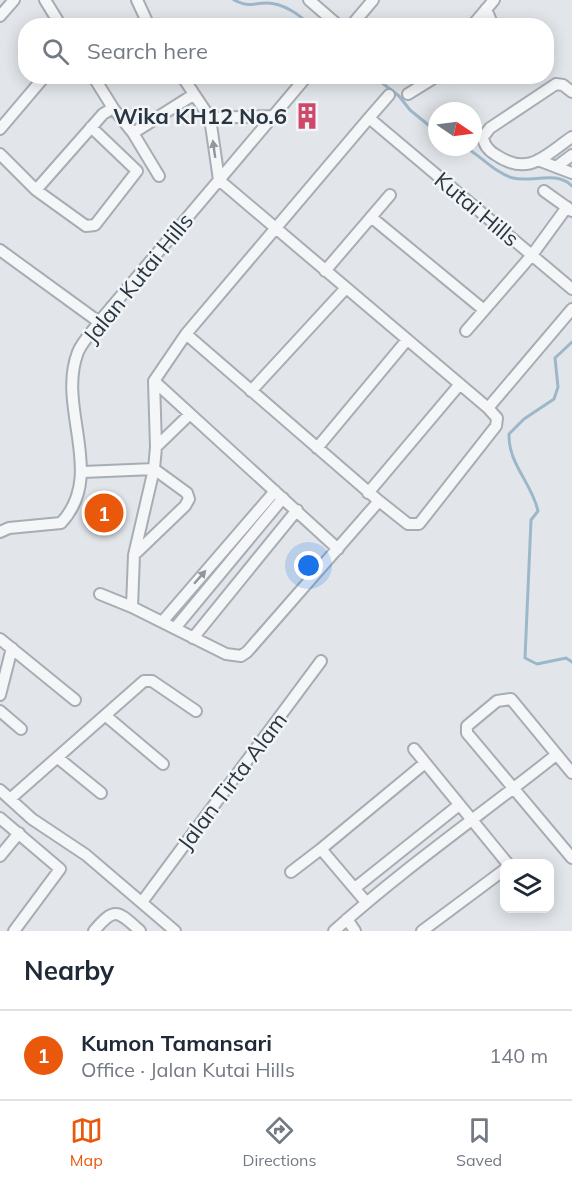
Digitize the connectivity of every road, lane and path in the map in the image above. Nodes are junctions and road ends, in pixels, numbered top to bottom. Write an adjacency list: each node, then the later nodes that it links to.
1 (14, 0): 7 (street)
2 (45, 0): 8 (street)
3 (136, 0): 9 (street)
4 (309, 0): 10 (street)
5 (373, 0): 11 (street)
6 (490, 4): 12 (street)
7 (0, 16)
8 (56, 18)
9 (145, 18)
10 (330, 18)
11 (358, 18)
12 (479, 18)
13 (38, 84): 27 (street)
14 (98, 84): 22 (street)
15 (187, 84): 20 (street)
16 (300, 84): 23 (street, Jalan Kutai Hills)
17 (425, 84): 19 (street)
18 (572, 92): 33 (street)
19 (408, 94)
20 (193, 95): 24 (street); 28 (street)
21 (389, 95): 25 (street)
22 (114, 108): 26 (street); 28 (street)
23 (272, 116): 24 (street); 38 (street, Jalan Kutai Hills)
24 (210, 118): 38 (street, one-way to 24)
25 (369, 118): 44 (street); 46 (street, Kutai Hills)
26 (91, 128): 35 (street); 39 (street)
27 (0, 129)
28 (133, 133): 32 (street)
29 (572, 138): 33 (street)
30 (0, 154): 39 (street)
31 (572, 155): 34 (street)
32 (147, 158): 35 (street); 37 (street)
33 (538, 160): 34 (street)
34 (556, 166): 36 (street)
35 (137, 171): 39 (street)
36 (572, 173)
37 (159, 176)
38 (219, 180): 44 (street); 52 (street, Jalan Kutai Hills)
39 (36, 190)
40 (544, 191): 42 (street)
41 (390, 195): 43 (street)
42 (570, 209): 46 (street, Kutai Hills)
43 (371, 218): 47 (street); 51 (street)
44 (275, 229): 47 (street); 54 (street)
45 (0, 250): 52 (street)
46 (532, 255): 49 (street, Kutai Hills); 51 (street, Kutai Hills)
47 (325, 271): 48 (street)
48 (346, 288): 55 (street); 58 (street)
49 (572, 290)
50 (572, 309): 59 (street)
51 (483, 310): 53 (street, Kutai Hills)
52 (99, 322): 64 (street, Jalan Kutai Hills)
53 (465, 331)
54 (186, 334): 56 (street); 58 (street)
55 (407, 340): 57 (street); 62 (street)
56 (154, 381): 60 (street); 61 (street)
57 (460, 384): 59 (street); 65 (street)
58 (251, 391): 62 (street)
59 (488, 408): 67 (street)
60 (189, 415): 61 (street); 66 (street)
61 (156, 447): 63 (street)
62 (317, 448): 65 (street)
63 (154, 469): 64 (street); 71 (street); 71 (street)
64 (83, 472): 69 (street, Jalan Kutai Hills)
65 (368, 493): 67 (street)
66 (279, 494): 68 (street); 74 (street, one-way to 66); 75 (street)
67 (379, 501): 70 (street)
68 (297, 510): 70 (street); 76 (street)
69 (0, 532)
70 (338, 549): 76 (street)
71 (134, 555): 73 (street)
72 (100, 594): 73 (street)
73 (132, 607): 74 (street)
74 (162, 622): 75 (street)
75 (175, 628): 76 (street)
76 (193, 638)
77 (0, 639): 78 (street)
78 (12, 648): 80 (street); 81 (street)
79 (321, 660): 107 (street, Jalan Tirta Alam)
80 (0, 695)
81 (75, 700)
82 (0, 711): 85 (street)
83 (196, 711): 84 (street)
84 (106, 716): 88 (street); 90 (street)
85 (21, 729)
86 (414, 749): 89 (street)
87 (556, 755): 91 (street); 92 (street); 92 (street)
88 (58, 758): 94 (street); 95 (street)
89 (425, 763): 96 (street); 100 (street)
90 (163, 764)
91 (572, 773)
92 (515, 788): 98 (street); 102 (street)
93 (0, 790): 95 (street)
94 (101, 793)
95 (10, 799): 107 (street)
96 (459, 805): 98 (street); 106 (street)
97 (0, 818): 99 (street)
98 (471, 818): 103 (street); 108 (street)
99 (19, 833): 101 (street); 110 (street)
100 (321, 849): 104 (street); 106 (street)
101 (0, 856)
102 (572, 858)
103 (504, 859)
104 (291, 872)
105 (500, 873): 116 (street)
106 (355, 888): 108 (street)
107 (142, 902): 113 (street)
108 (366, 902): 109 (street)
109 (347, 919): 114 (street); 115 (street)
110 (14, 931)
111 (94, 931): 112 (street)
112 (141, 931)
113 (175, 931)
114 (334, 931)
115 (355, 931)
116 (422, 931)

